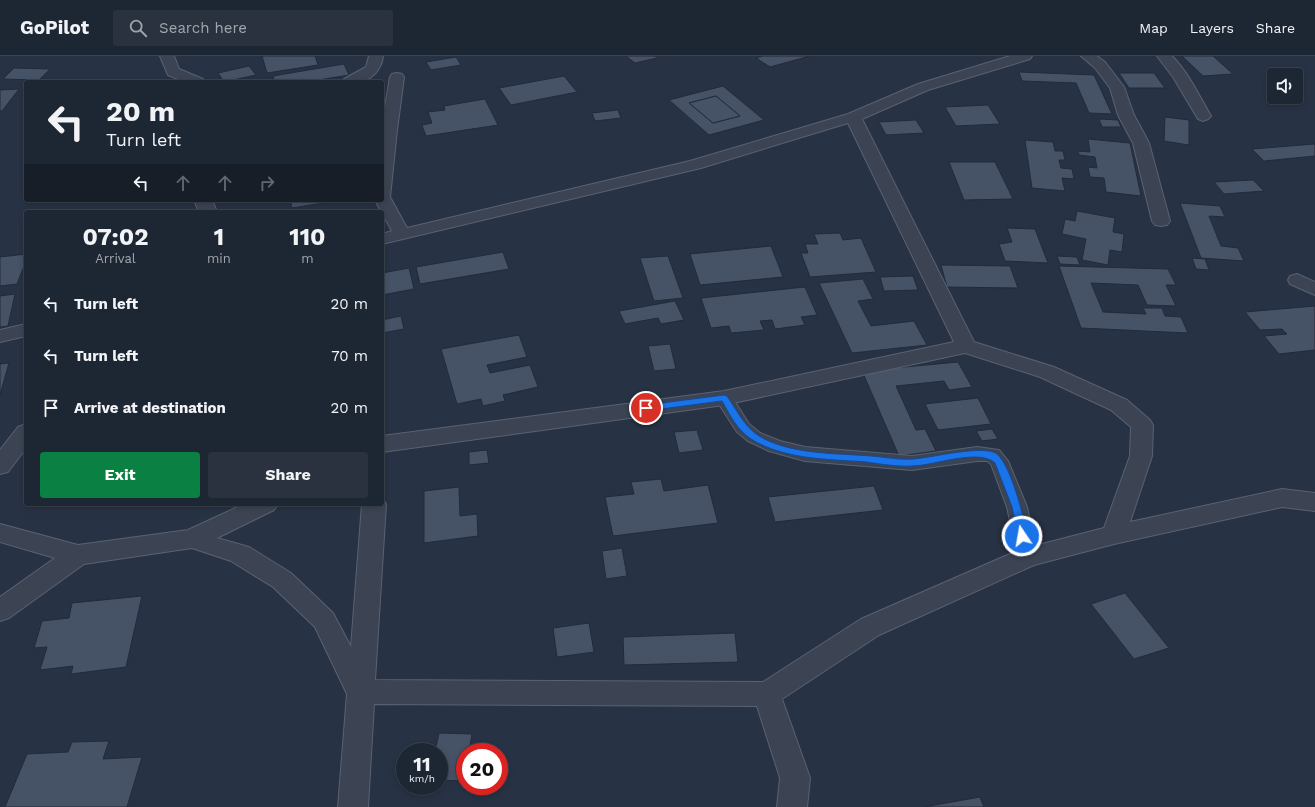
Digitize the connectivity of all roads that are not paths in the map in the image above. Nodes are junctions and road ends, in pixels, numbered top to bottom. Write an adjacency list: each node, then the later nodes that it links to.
1 (167, 56): 7 (street)
2 (1024, 56): 10 (street)
3 (1088, 56): 13 (street)
4 (1164, 56): 9 (street)
5 (380, 58): 8 (street)
6 (397, 77): 11 (street)
7 (193, 80)
8 (353, 80)
9 (1203, 116)
10 (853, 117): 14 (street); 20 (street)
11 (384, 178)
12 (384, 201): 14 (street)
13 (1162, 221)
14 (402, 234): 15 (street)
15 (384, 238)
16 (1297, 280): 17 (street)
17 (1315, 289)
18 (24, 330): 19 (street)
19 (0, 336)
20 (966, 346): 21 (street); 29 (street)
21 (724, 398): 23 (street); 32 (lane)
22 (24, 435): 24 (street)
23 (384, 444)
24 (0, 466)
25 (1315, 502): 29 (street)
26 (262, 506): 30 (street)
27 (374, 506): 34 (street)
28 (0, 533): 31 (street)
29 (1114, 535): 32 (street)
30 (192, 539): 31 (street); 34 (street)
31 (78, 555): 33 (street)
32 (1028, 557): 35 (street)
33 (0, 611)
34 (360, 692): 35 (street); 36 (street)
35 (767, 694): 37 (street)
36 (353, 807)
37 (792, 807)

